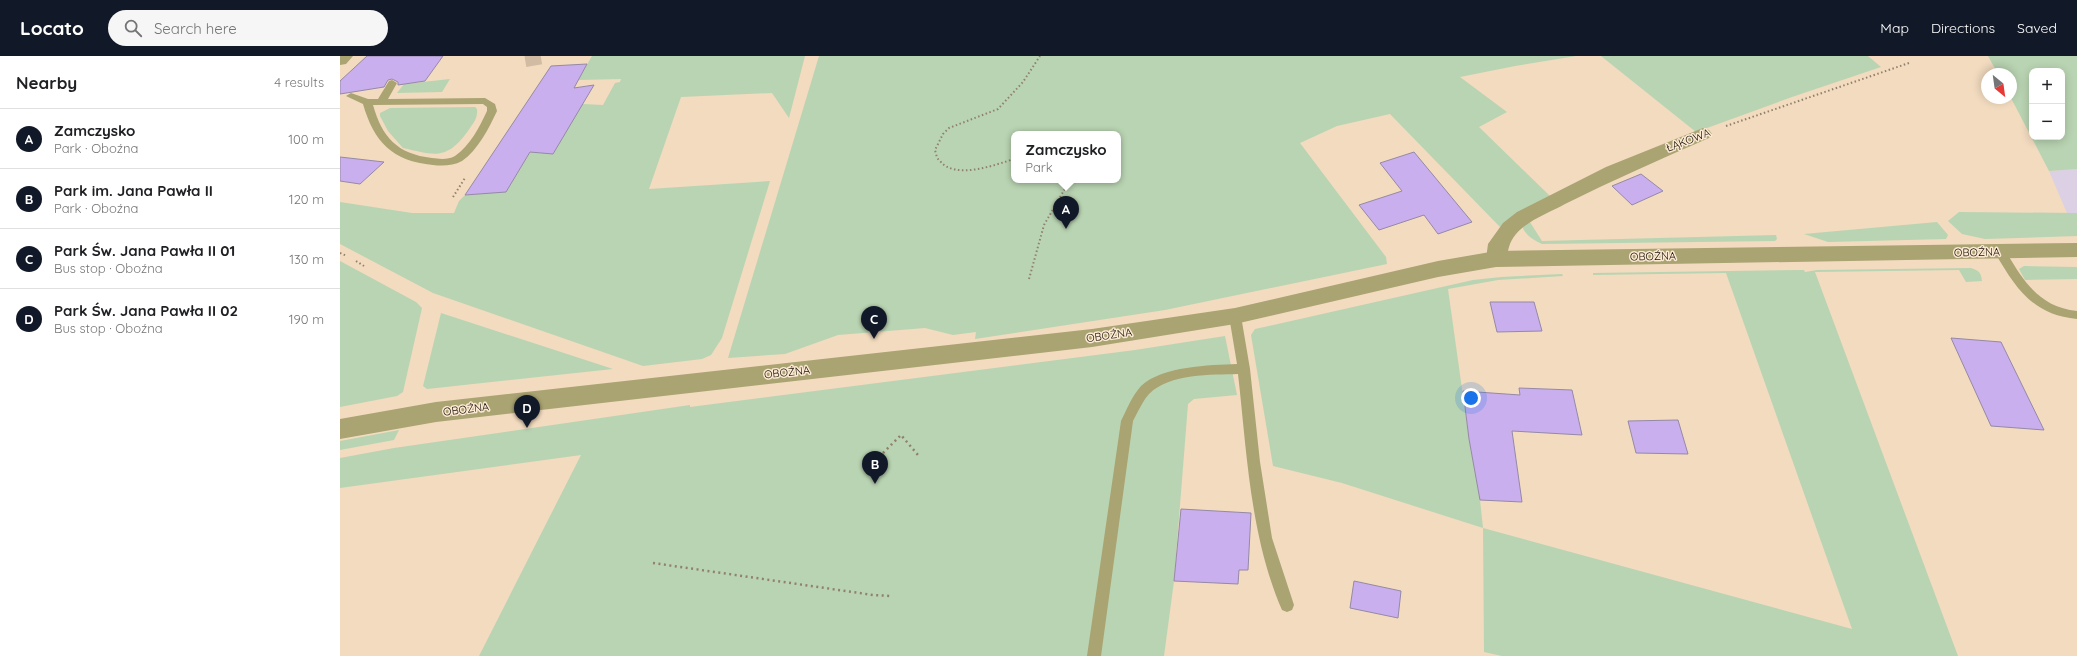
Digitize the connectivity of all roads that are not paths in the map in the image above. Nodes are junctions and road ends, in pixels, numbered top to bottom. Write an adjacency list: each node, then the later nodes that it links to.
1 (345, 56): 2 (street)
2 (340, 60)
3 (392, 83): 6 (lane)
4 (351, 96): 5 (lane)
5 (367, 102): 6 (lane); 6 (lane)
6 (382, 102)
7 (1703, 134): 10 (street, ŁĄKOWA)
8 (2077, 250): 9 (street, OBOŹNA)
9 (2000, 251): 10 (street, OBOŹNA); 11 (lane)
10 (1496, 259): 12 (street, OBOŹNA)
11 (2077, 315)
12 (1235, 316): 13 (lane); 14 (street, OBOŹNA)
13 (1244, 369): 15 (lane); 16 (lane)
14 (340, 429)
15 (1287, 605)
16 (1094, 656)

